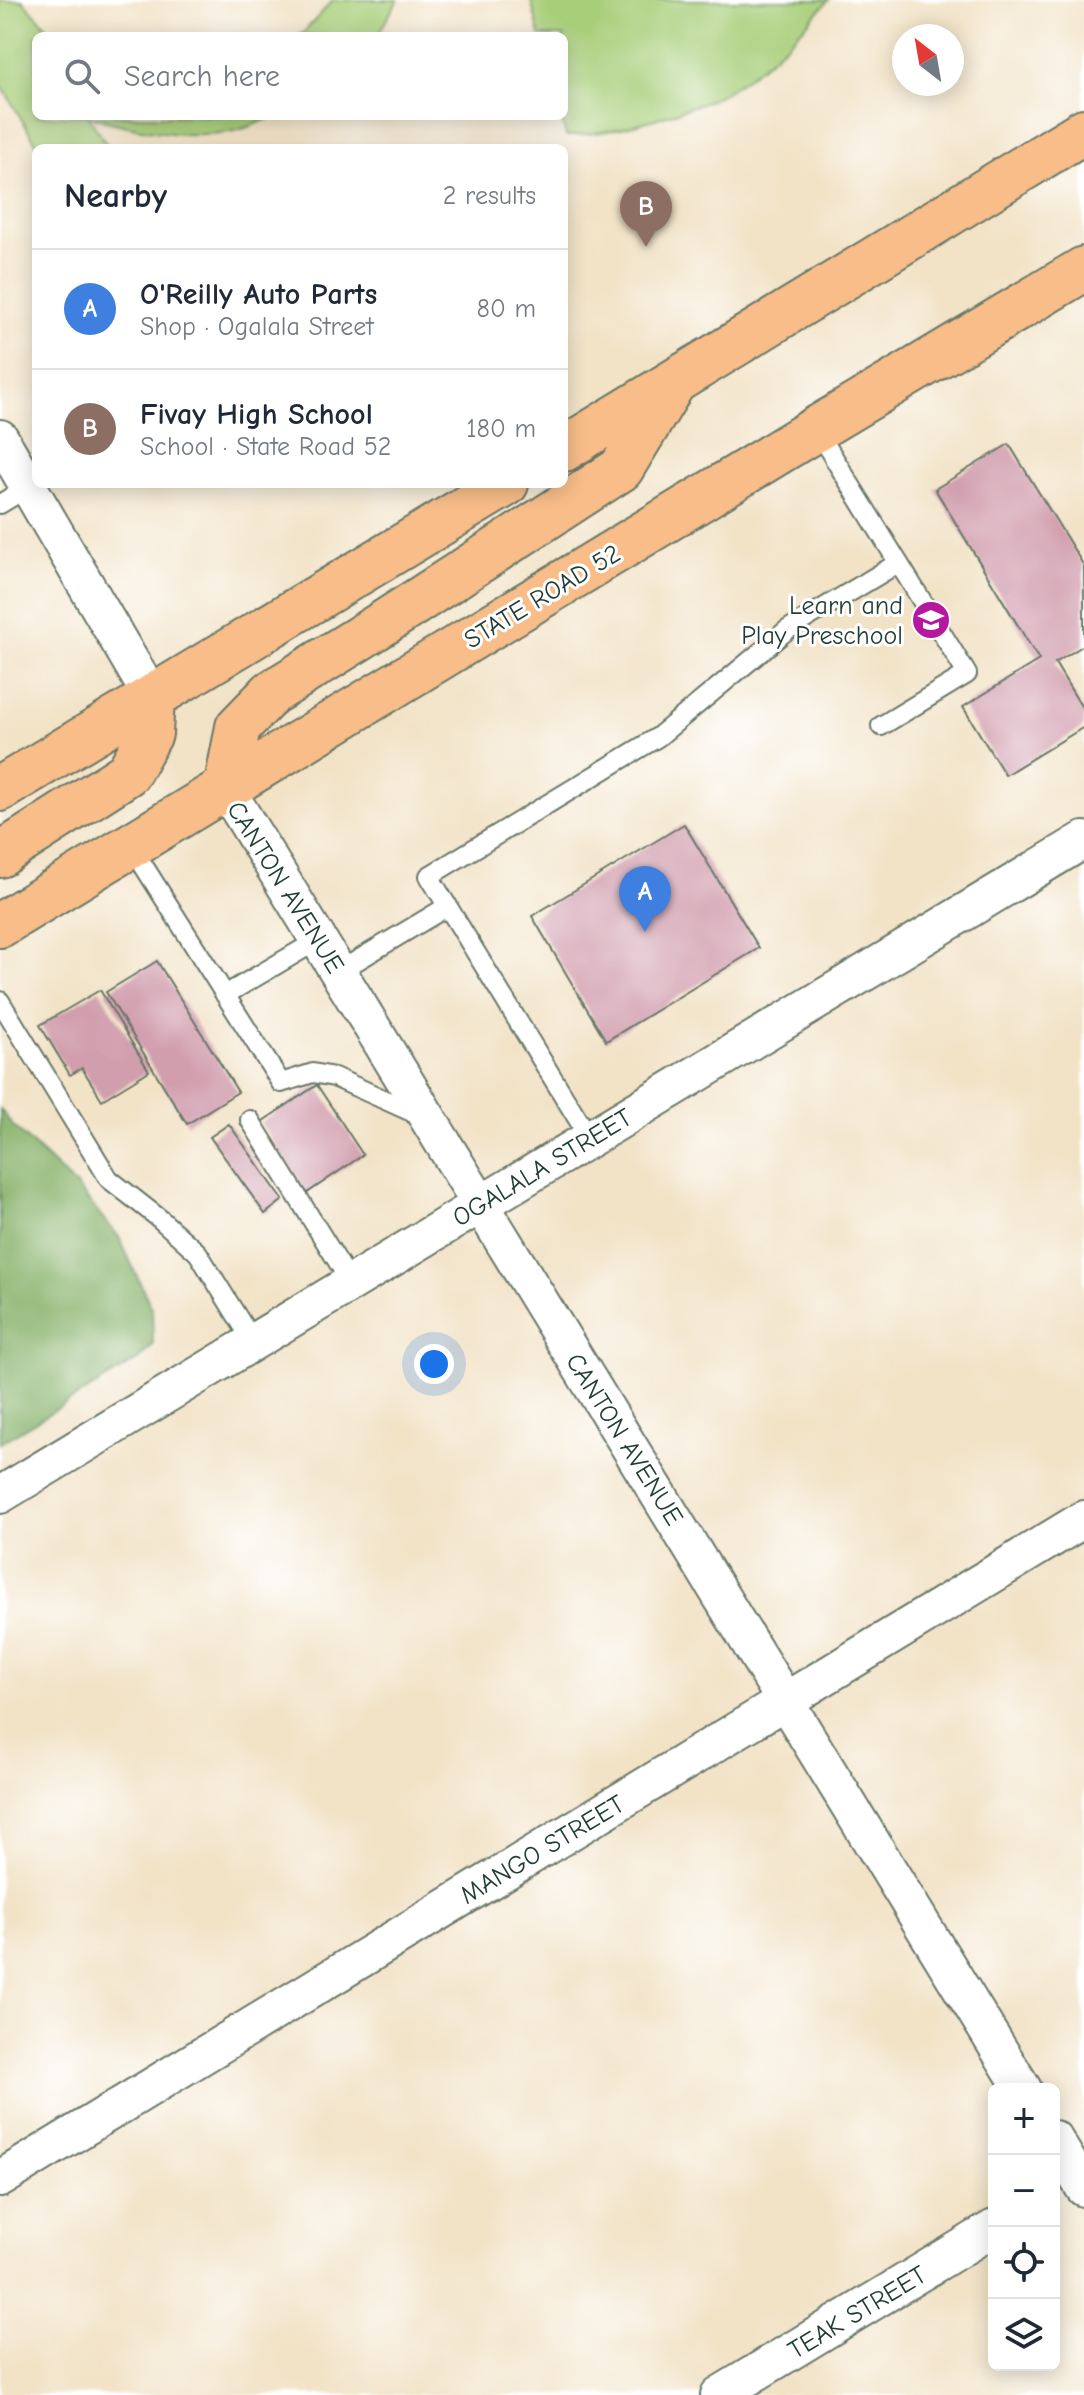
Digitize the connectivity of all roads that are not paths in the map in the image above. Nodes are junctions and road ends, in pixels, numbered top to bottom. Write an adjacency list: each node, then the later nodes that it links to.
1 (1084, 131): 3 (main road)
2 (1084, 269): 4 (main road, STATE ROAD 52)
3 (674, 382): 6 (main road); 13 (main road)
4 (816, 429): 9 (lane); 13 (main road, STATE ROAD 52)
5 (0, 438): 8 (street)
6 (568, 447)
7 (499, 488): 10 (main road)
8 (14, 495): 10 (street)
9 (898, 563): 11 (lane); 17 (lane)
10 (152, 698): 12 (main road); 16 (main road)
11 (881, 726)
12 (0, 789)
13 (226, 789): 15 (main road, STATE ROAD 52); 19 (street, CANTON AVENUE)
14 (1084, 840): 25 (street, OGALALA STREET)
15 (131, 846): 18 (main road, STATE ROAD 52); 21 (lane)
16 (0, 855)
17 (448, 906): 20 (lane); 25 (lane)
18 (0, 925)
19 (318, 940): 20 (street, CANTON AVENUE); 21 (lane)
20 (338, 972): 24 (street, CANTON AVENUE)
21 (225, 995): 24 (lane)
22 (0, 1001): 28 (lane)
23 (250, 1120): 27 (lane)
24 (429, 1120): 26 (street, CANTON AVENUE)
25 (590, 1139): 26 (street, OGALALA STREET)
26 (481, 1204): 27 (street, OGALALA STREET); 31 (street, CANTON AVENUE)
27 (351, 1283): 28 (street, OGALALA STREET)
28 (253, 1342): 29 (street, OGALALA STREET)
29 (0, 1495)
30 (1084, 1519): 31 (street, MANGO STREET)
31 (786, 1701): 32 (street, CANTON AVENUE); 34 (street, MANGO STREET)
32 (1019, 2083)
33 (1060, 2152): 35 (street)
34 (0, 2179)
35 (1075, 2183)
36 (988, 2232): 37 (street, TEAK STREET)
37 (719, 2395)

